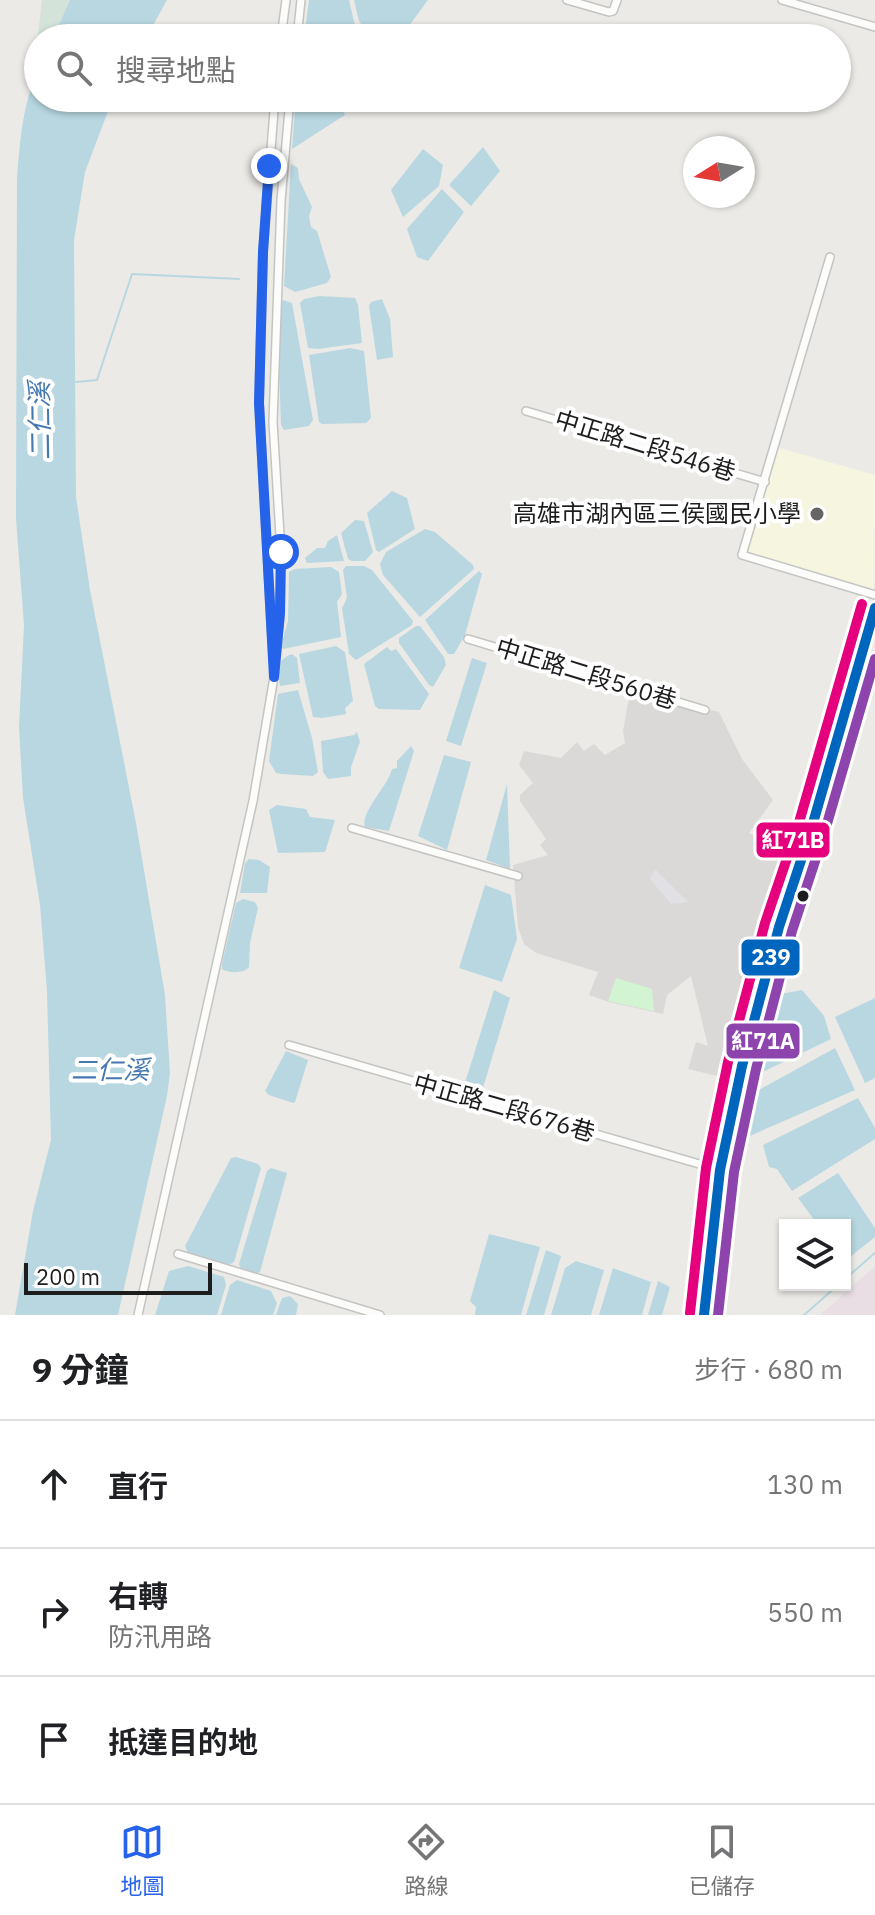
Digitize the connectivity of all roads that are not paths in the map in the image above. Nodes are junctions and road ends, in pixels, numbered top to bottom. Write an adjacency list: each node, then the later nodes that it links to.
1 (286, 0): 6 (street)
2 (301, 0): 7 (street)
3 (567, 0): 4 (street)
4 (617, 0)
5 (782, 0): 8 (street)
6 (283, 24)
7 (298, 24)
8 (875, 27)
9 (274, 112): 17 (street)
10 (289, 112): 17 (street)
11 (830, 257): 13 (street, 中正路二段546巷)
12 (526, 411): 13 (street, 中正路二段546巷)
13 (765, 482): 14 (street, 中正路二段546巷)
14 (875, 595)
15 (875, 608): 22 (main road)
16 (468, 639): 18 (street, 中正路二段560巷)
17 (274, 677): 24 (street)
18 (705, 710)
19 (352, 828): 20 (street)
20 (518, 876)
21 (289, 1045): 22 (street, 中正路二段676巷)
22 (720, 1170): 26 (main road)
23 (178, 1254): 25 (street)
24 (138, 1315)
25 (380, 1315)
26 (704, 1315)

